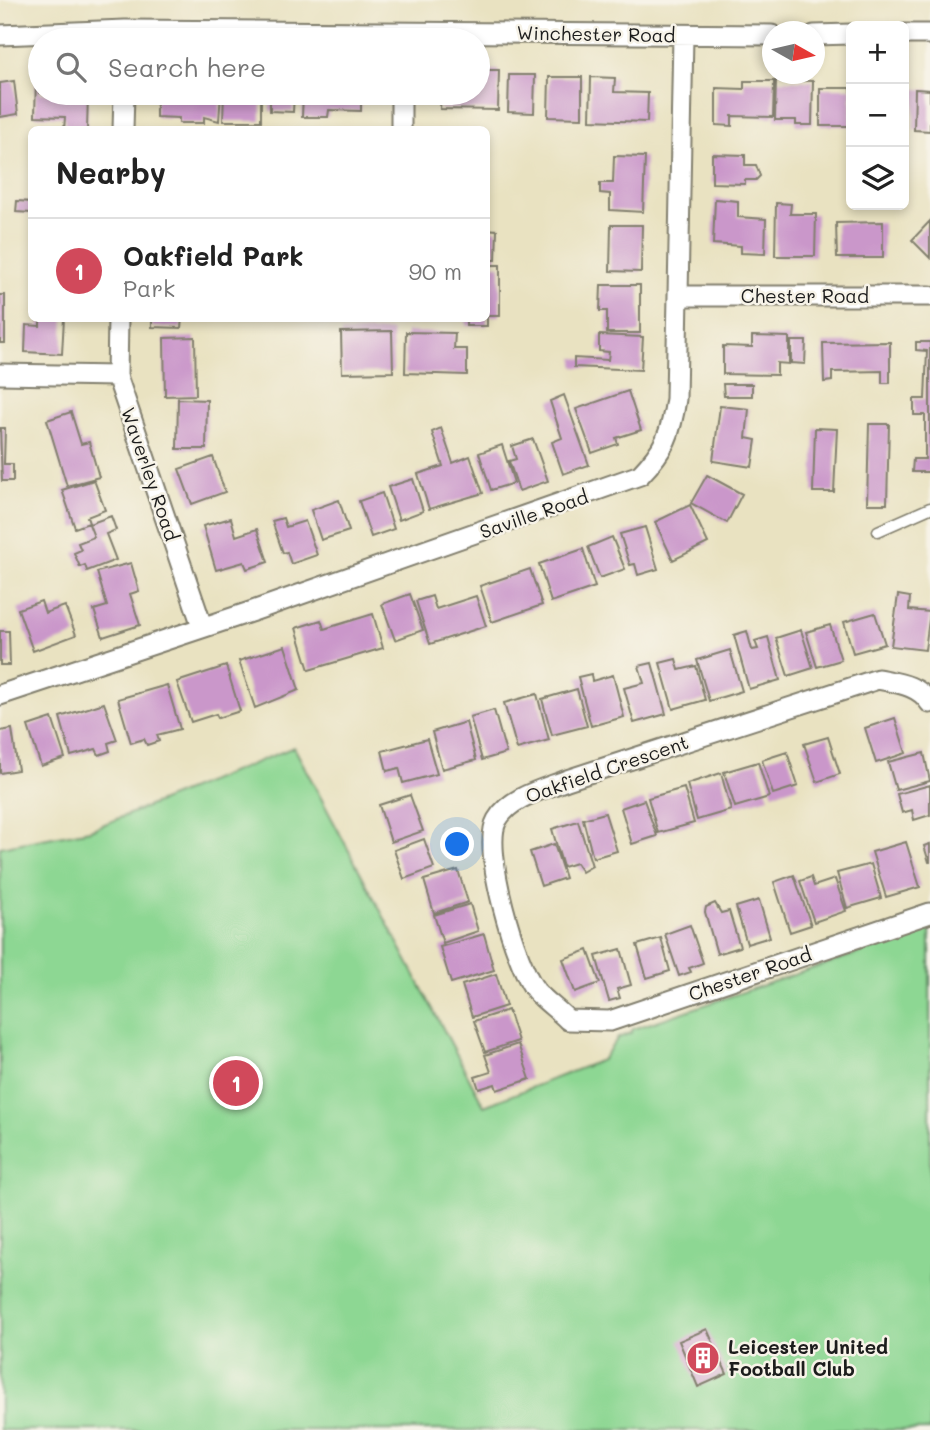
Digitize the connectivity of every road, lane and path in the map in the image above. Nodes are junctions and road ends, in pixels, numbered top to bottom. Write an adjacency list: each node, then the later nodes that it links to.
1 (825, 34): 2 (street)
2 (846, 34)
3 (909, 34): 4 (street)
4 (930, 34)
5 (0, 35): 6 (street, Winchester Road)
6 (28, 35)
7 (683, 35): 8 (street, Winchester Road); 9 (street, Winchester Road); 14 (street, Saville Road)
8 (762, 35)
9 (490, 36)
10 (124, 105): 12 (street)
11 (401, 105): 13 (street)
12 (123, 126)
13 (401, 126)
14 (679, 296): 15 (street, Chester Road); 21 (street, Saville Road)
15 (930, 296)
16 (118, 322): 18 (street, Waverley Road)
17 (0, 374): 18 (street)
18 (117, 376): 21 (street, Waverley Road)
19 (930, 508): 20 (lane)
20 (878, 531)
21 (202, 626): 22 (street, Saville Road)
22 (0, 695)
23 (930, 703): 25 (street, Oakfield Crescent)
24 (930, 913): 25 (street, Chester Road)
25 (568, 1020)

